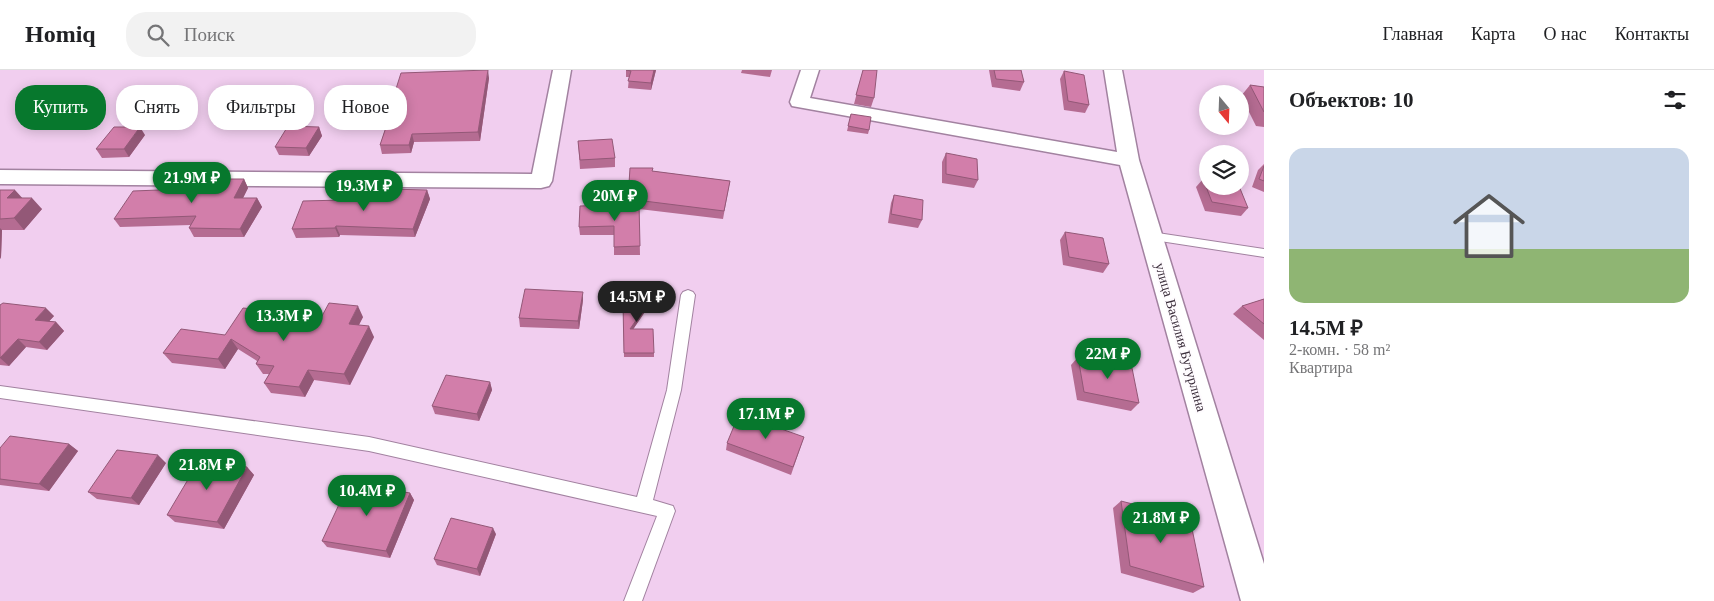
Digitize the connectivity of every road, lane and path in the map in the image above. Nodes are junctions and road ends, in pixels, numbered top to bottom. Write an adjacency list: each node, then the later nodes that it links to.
1 (562, 70): 5 (street)
2 (810, 70): 4 (street)
3 (1113, 70): 4 (street, улица Василия Бутурлина)
4 (1129, 160): 6 (street, улица Василия Бутурлина)
5 (0, 177)
6 (1151, 236): 7 (lane); 12 (street, улица Василия Бутурлина)
7 (1264, 252)
8 (688, 295): 10 (lane)
9 (0, 392): 10 (lane)
10 (644, 506): 11 (lane)
11 (633, 601)
12 (1258, 601)

